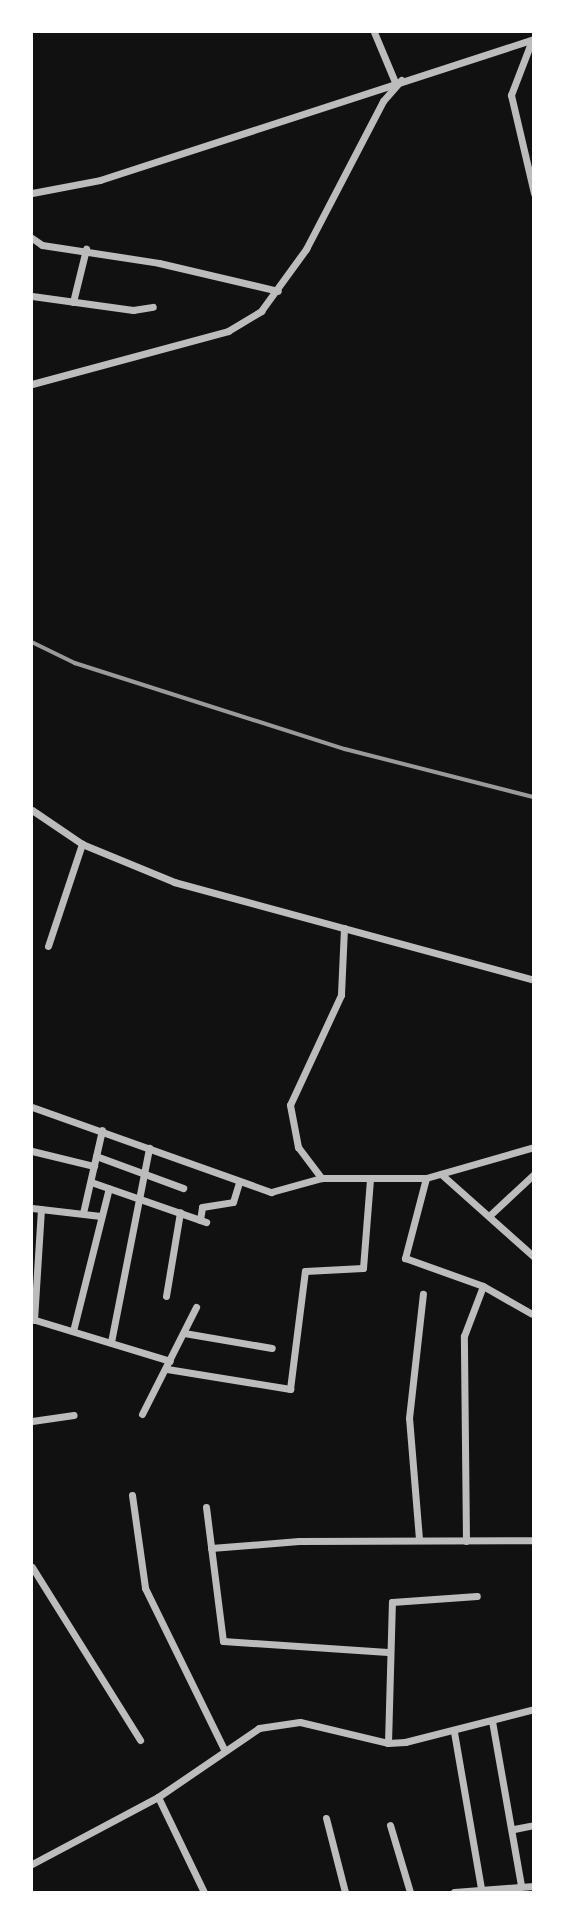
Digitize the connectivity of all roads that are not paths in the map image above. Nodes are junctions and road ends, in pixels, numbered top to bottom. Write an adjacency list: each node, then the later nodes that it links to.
1 (374, 32): 5 (street)
2 (520, 32): 4 (street)
3 (533, 39): 4 (street); 7 (street)
4 (523, 42): 5 (street)
5 (398, 81): 6 (street); 10 (street)
6 (32, 193)
7 (534, 193)
8 (32, 238): 9 (street)
9 (86, 249): 10 (street); 12 (street)
10 (278, 291): 14 (street)
11 (32, 296): 12 (street)
12 (74, 302): 13 (street)
13 (153, 307)
14 (32, 384)
15 (32, 810): 16 (street)
16 (82, 844): 17 (street); 18 (street)
17 (344, 928): 19 (street); 30 (street)
18 (48, 946)
19 (534, 980)
20 (32, 1107): 21 (street)
21 (103, 1130): 23 (street); 25 (street)
22 (534, 1146): 28 (street)
23 (149, 1148): 27 (street); 34 (street)
24 (32, 1151): 26 (street)
25 (96, 1157): 26 (street); 27 (street)
26 (94, 1166): 33 (street)
27 (144, 1174): 36 (street); 37 (street)
28 (442, 1174): 31 (street); 43 (street)
29 (534, 1174): 43 (street)
30 (321, 1178): 32 (street); 34 (street)
31 (426, 1178): 32 (street); 45 (street)
32 (370, 1180): 55 (street)
33 (91, 1182): 35 (street); 41 (street)
34 (239, 1182): 40 (street)
35 (108, 1188): 37 (street); 42 (street)
36 (183, 1188)
37 (139, 1199): 40 (street); 53 (street)
38 (32, 1208): 39 (street)
39 (41, 1209): 41 (street); 50 (street)
40 (180, 1212): 47 (street)
41 (83, 1213): 42 (street)
42 (101, 1216): 51 (street)
43 (489, 1216): 44 (street)
44 (534, 1257)
45 (484, 1286): 49 (street); 63 (street)
46 (423, 1294): 61 (street)
47 (166, 1296)
48 (196, 1307): 52 (street)
49 (531, 1314)
50 (33, 1319): 51 (street)
51 (72, 1331): 53 (street)
52 (184, 1333): 54 (street); 55 (street)
53 (111, 1342): 55 (street)
54 (272, 1348)
55 (168, 1365): 56 (street)
56 (142, 1414)
57 (74, 1415): 58 (street)
58 (32, 1421)
59 (132, 1495): 73 (street)
60 (206, 1507): 64 (street)
61 (419, 1539): 63 (street); 64 (street)
62 (534, 1540): 63 (street)
63 (466, 1541)
64 (211, 1548): 67 (street)
65 (32, 1567): 71 (street)
66 (477, 1596): 67 (street)
67 (388, 1652): 72 (street)
68 (534, 1709): 69 (street)
69 (492, 1721): 70 (street); 78 (street)
70 (454, 1732): 72 (street); 82 (street)
71 (140, 1740)
72 (388, 1743): 73 (street)
73 (224, 1749): 74 (street)
74 (158, 1797): 79 (street); 83 (street)
75 (326, 1818): 84 (street)
76 (390, 1825): 85 (street)
77 (534, 1825): 78 (street)
78 (514, 1829): 80 (street)
79 (32, 1864)
80 (522, 1886): 81 (street); 82 (street)
81 (534, 1886)
82 (481, 1889): 86 (street)
83 (204, 1892)
84 (345, 1892)
85 (410, 1892)
86 (454, 1892)

